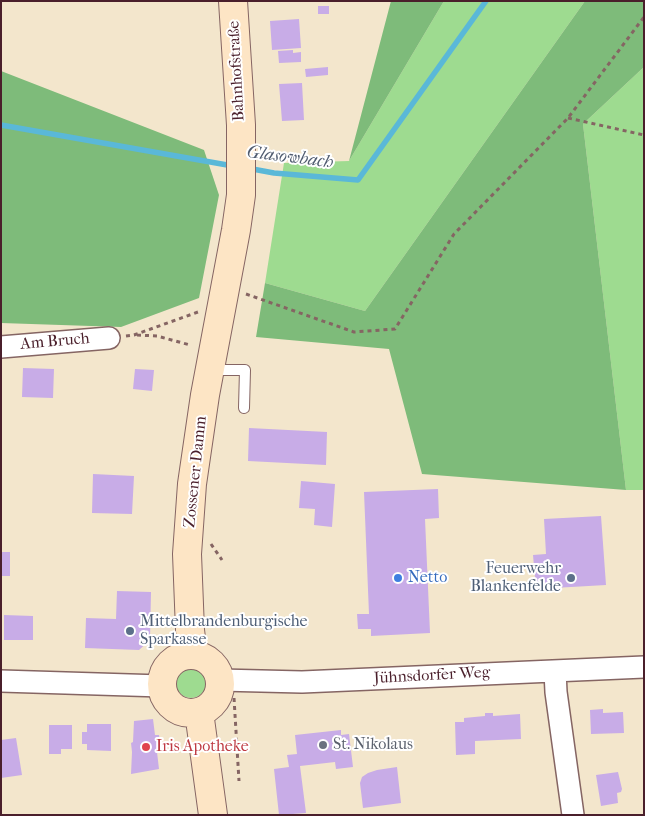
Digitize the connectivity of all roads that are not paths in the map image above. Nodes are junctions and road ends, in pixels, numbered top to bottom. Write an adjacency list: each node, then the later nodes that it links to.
1 (233, 1): 2 (main road, Bahnhofstraße)
2 (233, 291): 5 (main road, Zossener Damm)
3 (109, 338): 4 (street, Am Bruch)
4 (1, 347)
5 (209, 370): 6 (lane); 7 (main road, Zossener Damm)
6 (244, 408)
7 (193, 655): 11 (main road); 12 (main road)
8 (644, 667): 9 (street, Jühnsdorfer Weg)
9 (555, 671): 12 (street, Jühnsdorfer Weg); 15 (street)
10 (1, 681): 11 (street)
11 (162, 686): 13 (main road)
12 (227, 691): 13 (main road)
13 (199, 712): 14 (main road)
14 (213, 815)
15 (573, 815)

